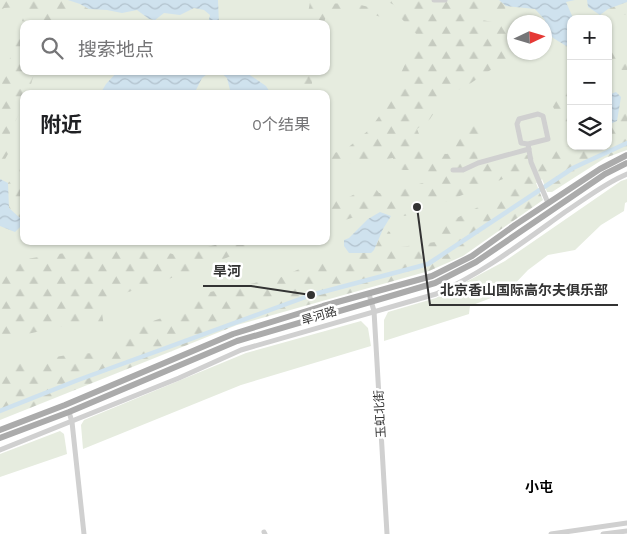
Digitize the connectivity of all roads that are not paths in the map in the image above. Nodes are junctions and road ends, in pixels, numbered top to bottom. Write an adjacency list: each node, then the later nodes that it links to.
1 (434, 0): 2 (street)
2 (445, 0)
3 (528, 147): 3 (street); 6 (street); 8 (street)
4 (627, 155): 8 (main road, 旱河路)
5 (627, 163): 9 (main road, 旱河路)
6 (453, 170)
7 (627, 174): 12 (street, 旱河路)
8 (547, 201): 9 (main road, 旱河路)
9 (423, 283): 10 (main road, 旱河路); 11 (main road, 旱河路)
10 (369, 294): 11 (street, 玉虹北街); 13 (main road, 旱河路)
11 (371, 302): 12 (street, 玉虹北街); 14 (main road, 旱河路)
12 (374, 311): 17 (street, 旱河路); 26 (street, 玉虹北街)
13 (101, 390): 14 (main road); 16 (main road, 旱河路)
14 (103, 397): 15 (main road, 旱河路)
15 (69, 412): 17 (street); 18 (main road, 旱河路)
16 (30, 418): 18 (main road); 19 (main road, 旱河路)
17 (72, 422): 21 (street, 旱河路); 25 (street)
18 (33, 426): 20 (main road, 旱河路)
19 (0, 430)
20 (0, 438)
21 (0, 450)
22 (627, 523): 24 (street)
23 (627, 531): 28 (street)
24 (565, 533): 27 (street)
25 (84, 534)
26 (387, 534)
27 (551, 534)
28 (603, 534)

